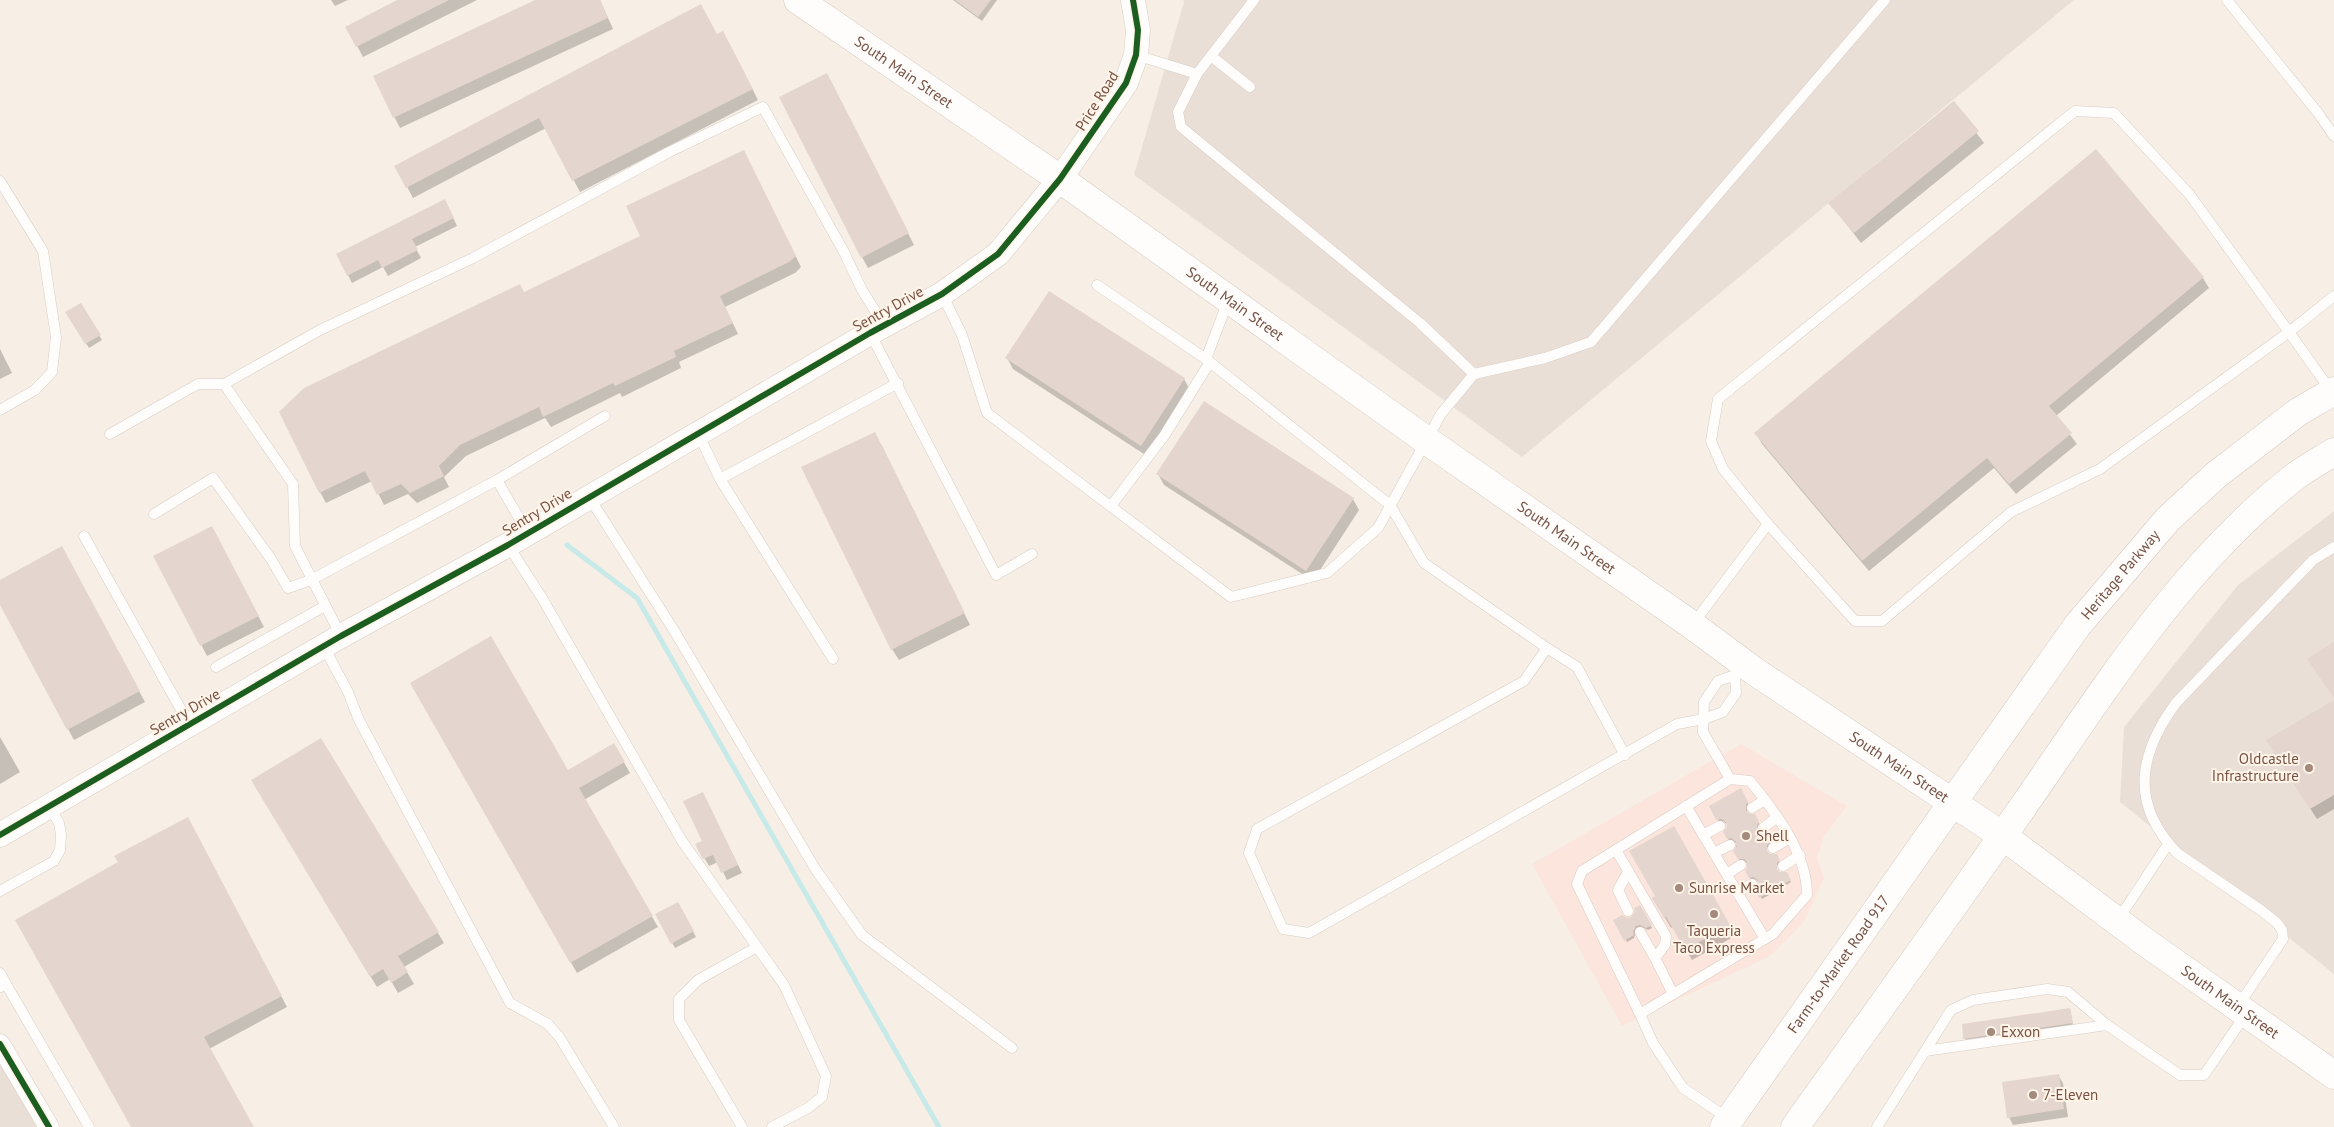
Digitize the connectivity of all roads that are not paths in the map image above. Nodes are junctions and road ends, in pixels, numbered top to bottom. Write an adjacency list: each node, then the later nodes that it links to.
1 (798, 0): 11 (main road, South Main Street)
2 (1133, 0): 6 (street, Price Road)
3 (1254, 0): 7 (lane)
4 (1885, 0): 20 (lane)
5 (2227, 0): 10 (lane)
6 (1136, 55): 8 (lane); 11 (street, Price Road)
7 (1211, 56): 8 (lane); 9 (lane)
8 (1197, 74): 20 (lane)
9 (1250, 87)
10 (2334, 136)
11 (1060, 179): 14 (street, Sentry Drive); 16 (main road, South Main Street)
12 (0, 181): 24 (lane)
13 (1097, 285): 19 (lane)
14 (942, 294): 17 (street, Sentry Drive); 34 (lane)
15 (2334, 296): 18 (lane)
16 (1229, 300): 19 (lane); 28 (main road, South Main Street)
17 (877, 329): 21 (lane); 22 (lane); 26 (street, Sentry Drive)
18 (2289, 332): 23 (lane); 36 (lane); 36 (lane)
19 (1208, 361): 33 (lane); 34 (lane)
20 (1474, 374): 28 (lane)
21 (898, 383): 30 (lane); 40 (lane)
22 (224, 384): 27 (lane); 41 (lane)
23 (2333, 391): 54 (main road, Heritage Parkway)
24 (0, 410)
25 (606, 416): 31 (lane)
26 (698, 432): 30 (lane); 32 (street, Sentry Drive)
27 (110, 434)
28 (1426, 440): 33 (lane); 43 (main road, South Main Street)
29 (2334, 452): 63 (main road)
30 (720, 479): 46 (lane)
31 (497, 480): 38 (lane); 41 (lane)
32 (588, 496): 38 (street, Sentry Drive); 90 (lane)
33 (1390, 505): 34 (lane); 45 (lane)
34 (1111, 506)
35 (154, 514): 41 (lane)
36 (1768, 524): 43 (lane)
37 (84, 536): 50 (lane)
38 (517, 538): 44 (street, Sentry Drive); 82 (lane)
39 (2334, 547): 65 (lane)
40 (1032, 554)
41 (311, 580): 42 (lane)
42 (325, 606): 44 (lane); 47 (lane)
43 (1692, 625): 48 (main road, South Main Street)
44 (332, 641): 50 (street, Sentry Drive); 97 (lane)
45 (1547, 648): 51 (lane); 51 (lane)
46 (833, 659)
47 (216, 667)
48 (1739, 669): 49 (lane); 49 (lane); 54 (main road, South Main Street)
49 (1704, 719): 51 (lane); 52 (lane)
50 (189, 724): 55 (street, Sentry Drive)
51 (1625, 754)
52 (1730, 779): 53 (lane); 56 (lane)
53 (1765, 800): 57 (lane); 58 (lane)
54 (1953, 803): 63 (main road, South Main Street); 94 (main road, Farm-to-Market Road 917)
55 (48, 806): 61 (street, Sentry Drive); 76 (lane)
56 (1686, 806): 62 (lane); 68 (lane)
57 (1752, 808)
58 (1776, 818): 60 (lane); 64 (lane)
59 (1720, 826): 62 (lane)
60 (1762, 828)
61 (0, 835)
62 (1703, 835): 69 (lane)
63 (2003, 836): 79 (main road, South Main Street); 100 (main road)
64 (1790, 838): 67 (lane); 70 (lane)
65 (2168, 844): 79 (lane); 87 (lane)
66 (1730, 845): 69 (lane)
67 (1774, 848)
68 (1616, 850): 73 (lane); 88 (lane)
69 (1714, 853): 74 (lane)
70 (1800, 855): 72 (lane); 81 (lane)
71 (1741, 865): 74 (lane)
72 (1783, 866)
73 (1628, 872): 78 (lane); 83 (lane)
74 (1726, 874): 77 (lane)
75 (1752, 884): 77 (lane)
76 (0, 891)
77 (1737, 892): 81 (lane)
78 (1628, 912)
79 (2118, 921): 87 (main road, South Main Street)
80 (1640, 932): 83 (lane)
81 (1765, 939): 86 (lane)
82 (757, 947): 98 (lane); 99 (lane)
83 (1655, 958): 86 (lane)
84 (0, 973): 85 (lane)
85 (3, 986): 96 (lane)
86 (1673, 994): 88 (lane)
87 (2242, 1010): 89 (lane); 93 (main road, South Main Street)
88 (1640, 1014): 94 (lane)
89 (2107, 1025): 92 (lane); 92 (lane)
90 (1012, 1048)
91 (1, 1050): 95 (street)
92 (1926, 1051): 101 (lane)
93 (2334, 1075)
94 (1727, 1123)
95 (49, 1127)
96 (88, 1127)
97 (614, 1127)
98 (742, 1127)
99 (772, 1127)
100 (1794, 1127)
101 (1877, 1127)

